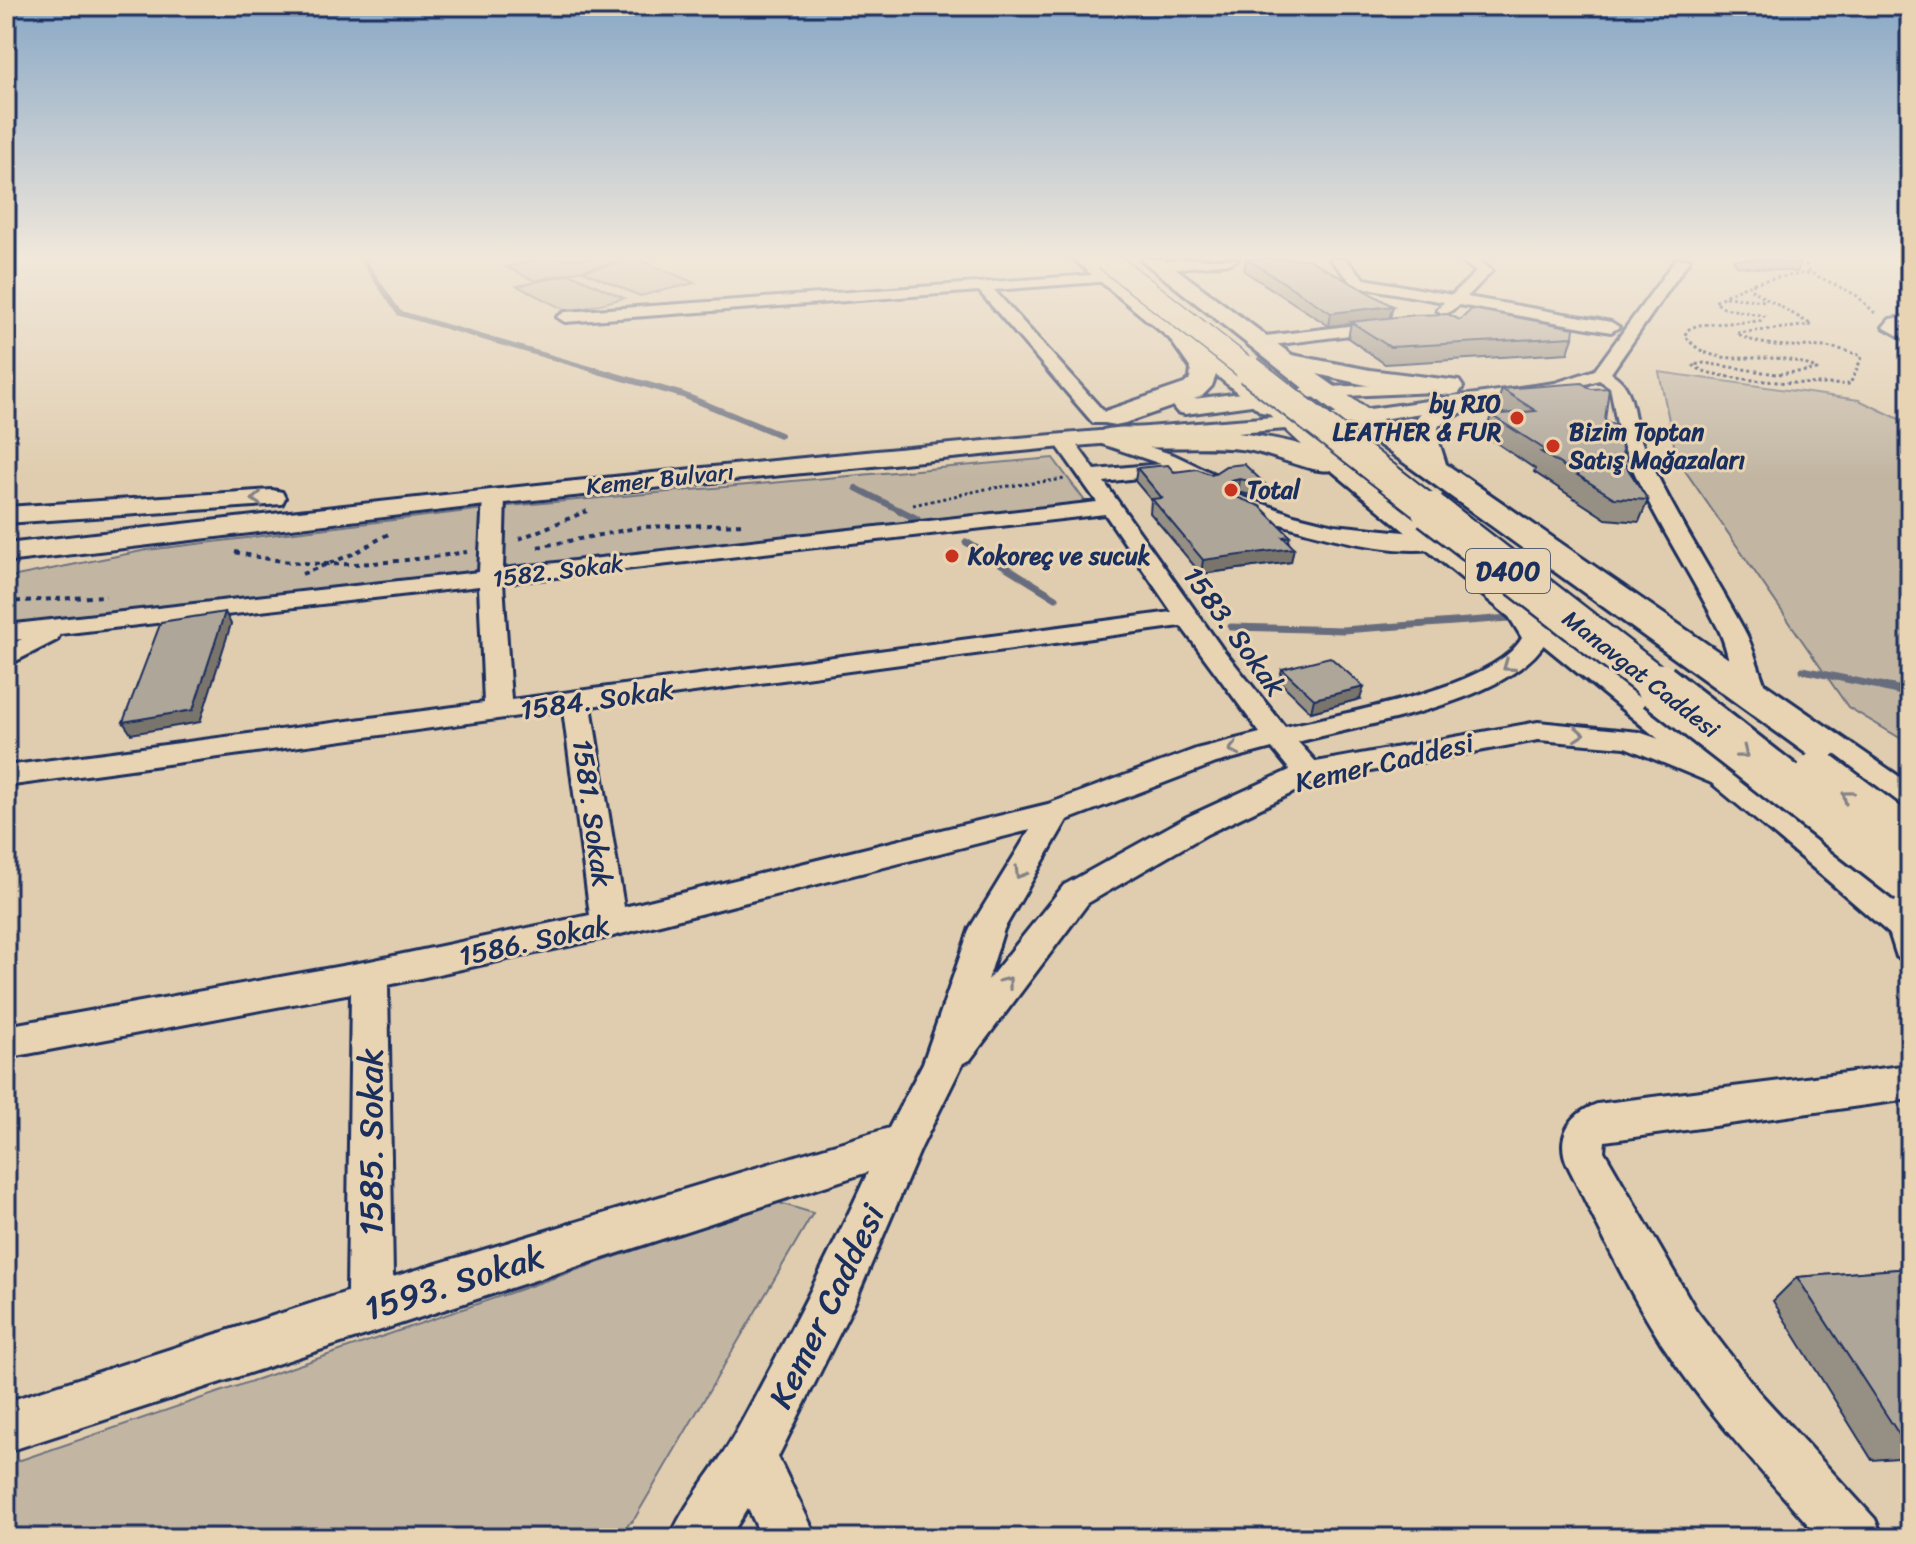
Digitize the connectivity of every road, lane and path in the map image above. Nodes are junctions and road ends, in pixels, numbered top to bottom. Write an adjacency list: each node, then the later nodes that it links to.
1 (1022, 331): 18 (street)
2 (1174, 331): 10 (highway)
3 (1192, 331): 61 (highway, Manavgat Caddesi / D400, one-way to 61, bridge)
4 (1202, 331): 60 (highway, Manavgat Caddesi / D400, one-way to 4, bridge)
5 (1243, 331): 11 (highway)
6 (1351, 331): 11 (street)
7 (1624, 331): 13 (street)
8 (1687, 331): 9 (path)
9 (1755, 331)
10 (1182, 339): 17 (highway); 18 (highway)
11 (1257, 342): 12 (highway)
12 (1282, 360): 15 (highway); 17 (highway)
13 (1595, 366): 14 (street); 15 (street); 16 (street)
14 (1569, 385): 15 (street); 16 (street)
15 (1455, 394): 17 (street); 17 (street); 21 (highway)
16 (1623, 404): 51 (street)
17 (1307, 407): 18 (main road, Kemer Bulvarı); 18 (main road, Kemer Bulvarı); 21 (highway); 24 (highway)
18 (1107, 427): 19 (main road, Kemer Bulvarı); 20 (street); 24 (highway); 29 (main road, Kemer Bulvarı, one-way to 29)
19 (1063, 440): 22 (street, 1583. Sokak); 25 (main road, Kemer Bulvarı)
20 (1183, 467): 22 (street); 23 (street)
21 (1433, 469): 51 (highway)
22 (1089, 477): 27 (street, 1583. Sokak)
23 (1211, 480)
24 (1357, 480): 35 (highway)
25 (494, 496): 34 (main road, Kemer Bulvarı); 38 (street)
26 (1238, 501): 35 (street)
27 (1110, 507): 43 (street, 1582. Sokak); 47 (street, 1583. Sokak)
28 (592, 508): 32 (path)
29 (6, 515)
30 (645, 524): 33 (path)
31 (396, 529): 41 (path)
32 (545, 531): 36 (path); 38 (path)
33 (647, 537)
34 (136, 538): 39 (main road, Kemer Bulvarı); 40 (main road)
35 (1434, 542): 46 (highway)
36 (577, 547)
37 (225, 548): 41 (path)
38 (492, 548): 41 (path); 43 (street)
39 (6, 553)
40 (6, 564)
41 (327, 565): 42 (path)
42 (289, 578)
43 (491, 579): 48 (street, 1582. Sokak); 53 (street)
44 (118, 595): 45 (path)
45 (6, 602)
46 (1514, 605): 54 (street, Kemer Caddesi, one-way to 54); 58 (highway)
47 (1187, 618): 52 (street, 1584. Sokak); 54 (street, 1583. Sokak)
48 (60, 628): 49 (street, 1582. Sokak); 50 (street)
49 (6, 633)
50 (6, 658)
51 (1756, 697): 57 (highway)
52 (576, 702): 53 (street, 1584. Sokak); 62 (street, 1581. Sokak)
53 (498, 712): 56 (street, 1584. Sokak)
54 (1277, 738): 55 (street, 1583. Sokak); 59 (street, Kemer Caddesi, one-way to 59)
55 (1309, 773): 58 (street, Kemer Caddesi, one-way to 58); 65 (street, Kemer Caddesi, one-way to 55)
56 (6, 776)
57 (1910, 806)
58 (1775, 809): 61 (highway)
59 (1056, 813): 62 (street, 1586. Sokak); 65 (street, Kemer Caddesi, one-way to 65)
60 (1910, 842)
61 (1908, 917)
62 (609, 924): 63 (street, 1586. Sokak)
63 (370, 975): 64 (street, 1586. Sokak); 68 (street, 1585. Sokak)
64 (6, 1042)
65 (942, 1066): 67 (street, Kemer Caddesi)
66 (1910, 1082): 73 (street)
67 (903, 1142): 68 (street, 1593. Sokak); 70 (street, Kemer Caddesi)
68 (370, 1308): 69 (street, 1593. Sokak)
69 (6, 1427)
70 (751, 1457): 71 (street, Kemer Caddesi); 72 (street)
71 (697, 1538)
72 (790, 1538)
73 (1856, 1538)

